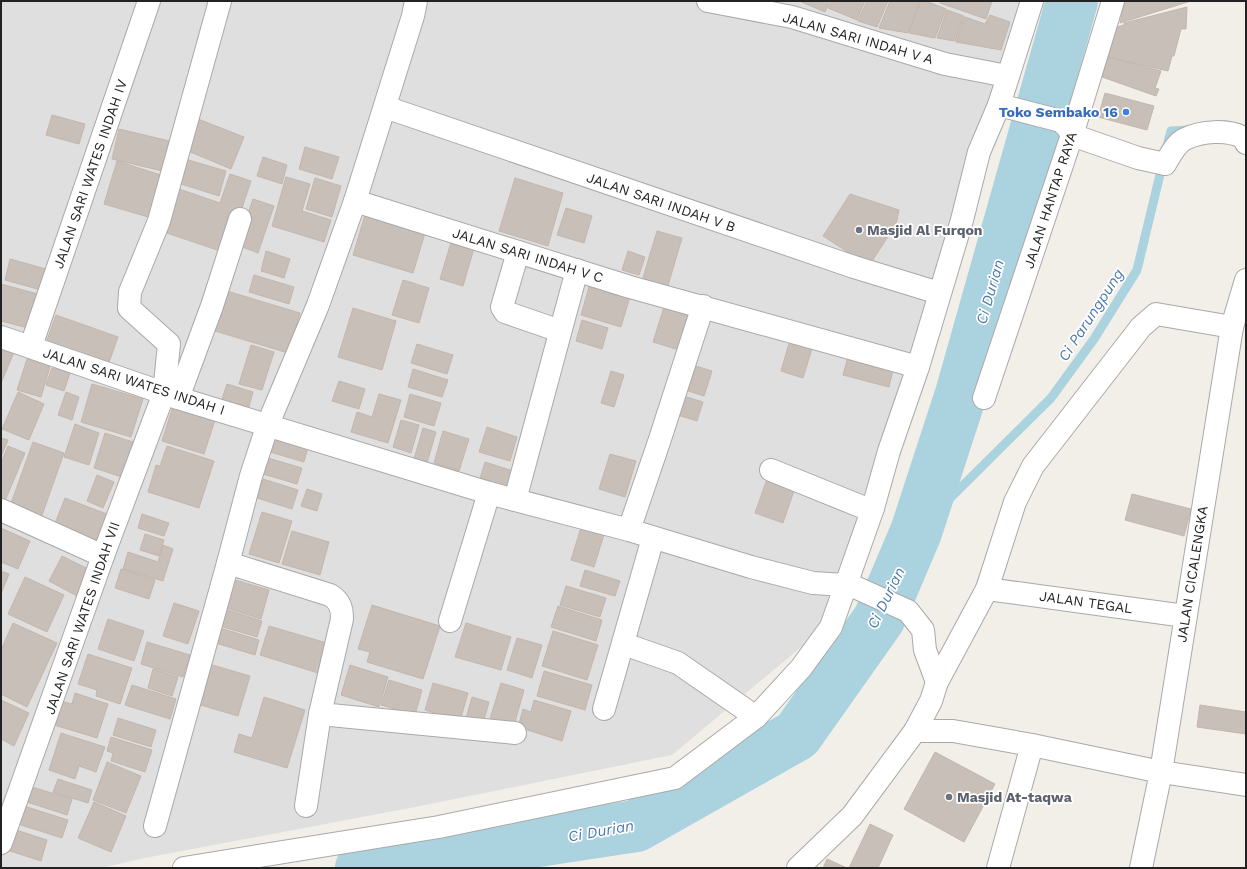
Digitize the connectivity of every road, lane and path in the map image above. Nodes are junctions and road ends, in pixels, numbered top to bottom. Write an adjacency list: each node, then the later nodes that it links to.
1 (149, 1): 22 (street, JALAN SARI WATES INDAH IV)
2 (220, 1): 24 (street)
3 (416, 1): 9 (street)
4 (708, 1): 7 (street, JALAN SARI INDAH V A)
5 (1032, 1): 7 (street)
6 (1112, 1): 10 (street, JALAN HANTAP RAYA)
7 (1007, 76): 8 (street)
8 (1005, 106): 10 (street); 17 (street)
9 (385, 107): 12 (street); 17 (street, JALAN SARI INDAH V B)
10 (1066, 128): 11 (street); 25 (street, JALAN HANTAP RAYA)
11 (1246, 143)
12 (355, 201): 14 (street, JALAN SARI INDAH V C); 26 (street)
13 (240, 219): 24 (street)
14 (518, 252): 15 (street, JALAN SARI INDAH V C); 20 (street)
15 (577, 270): 18 (street, JALAN SARI INDAH V C); 20 (street)
16 (1246, 280): 19 (street, JALAN CICALENGKA)
17 (939, 293): 23 (street)
18 (703, 306): 23 (street, JALAN SARI INDAH V C); 32 (street)
19 (1232, 327): 37 (street); 38 (street, JALAN CICALENGKA)
20 (560, 331): 29 (street)
21 (1, 337): 22 (street, JALAN SARI WATES INDAH I)
22 (31, 346): 24 (street, JALAN SARI WATES INDAH I)
23 (918, 367): 30 (street)
24 (171, 395): 26 (street, JALAN SARI WATES INDAH I); 34 (street, JALAN SARI WATES INDAH VII)
25 (984, 398)
26 (268, 424): 28 (street, JALAN SARI WATES INDAH I); 35 (street)
27 (771, 470): 30 (street)
28 (489, 493): 29 (street, JALAN SARI WATES INDAH I); 39 (street)
29 (515, 500): 32 (street, JALAN SARI WATES INDAH I)
30 (873, 508): 36 (street)
31 (1, 510): 34 (street)
32 (629, 530): 33 (street, JALAN SARI WATES INDAH I)
33 (653, 538): 36 (street, JALAN SARI WATES INDAH I); 40 (street)
34 (103, 556): 52 (street, JALAN SARI WATES INDAH VII)
35 (228, 563): 43 (street); 51 (street)
36 (851, 587): 41 (street); 44 (street)
37 (987, 589): 38 (street, JALAN TEGAL); 41 (street)
38 (1185, 616): 48 (street, JALAN CICALENGKA)
39 (450, 621)
40 (624, 644): 42 (street); 44 (street)
41 (937, 682): 45 (street)
42 (604, 709)
43 (320, 714): 46 (street); 50 (street)
44 (756, 717): 53 (street)
45 (915, 731): 47 (street); 54 (street)
46 (515, 734)
47 (1032, 745): 48 (street); 55 (street)
48 (1161, 772): 49 (street); 56 (street, JALAN CICALENGKA)
49 (1246, 785)
50 (306, 806)
51 (155, 826)
52 (1, 843)
53 (184, 868)
54 (798, 868)
55 (998, 868)
56 (1141, 868)

